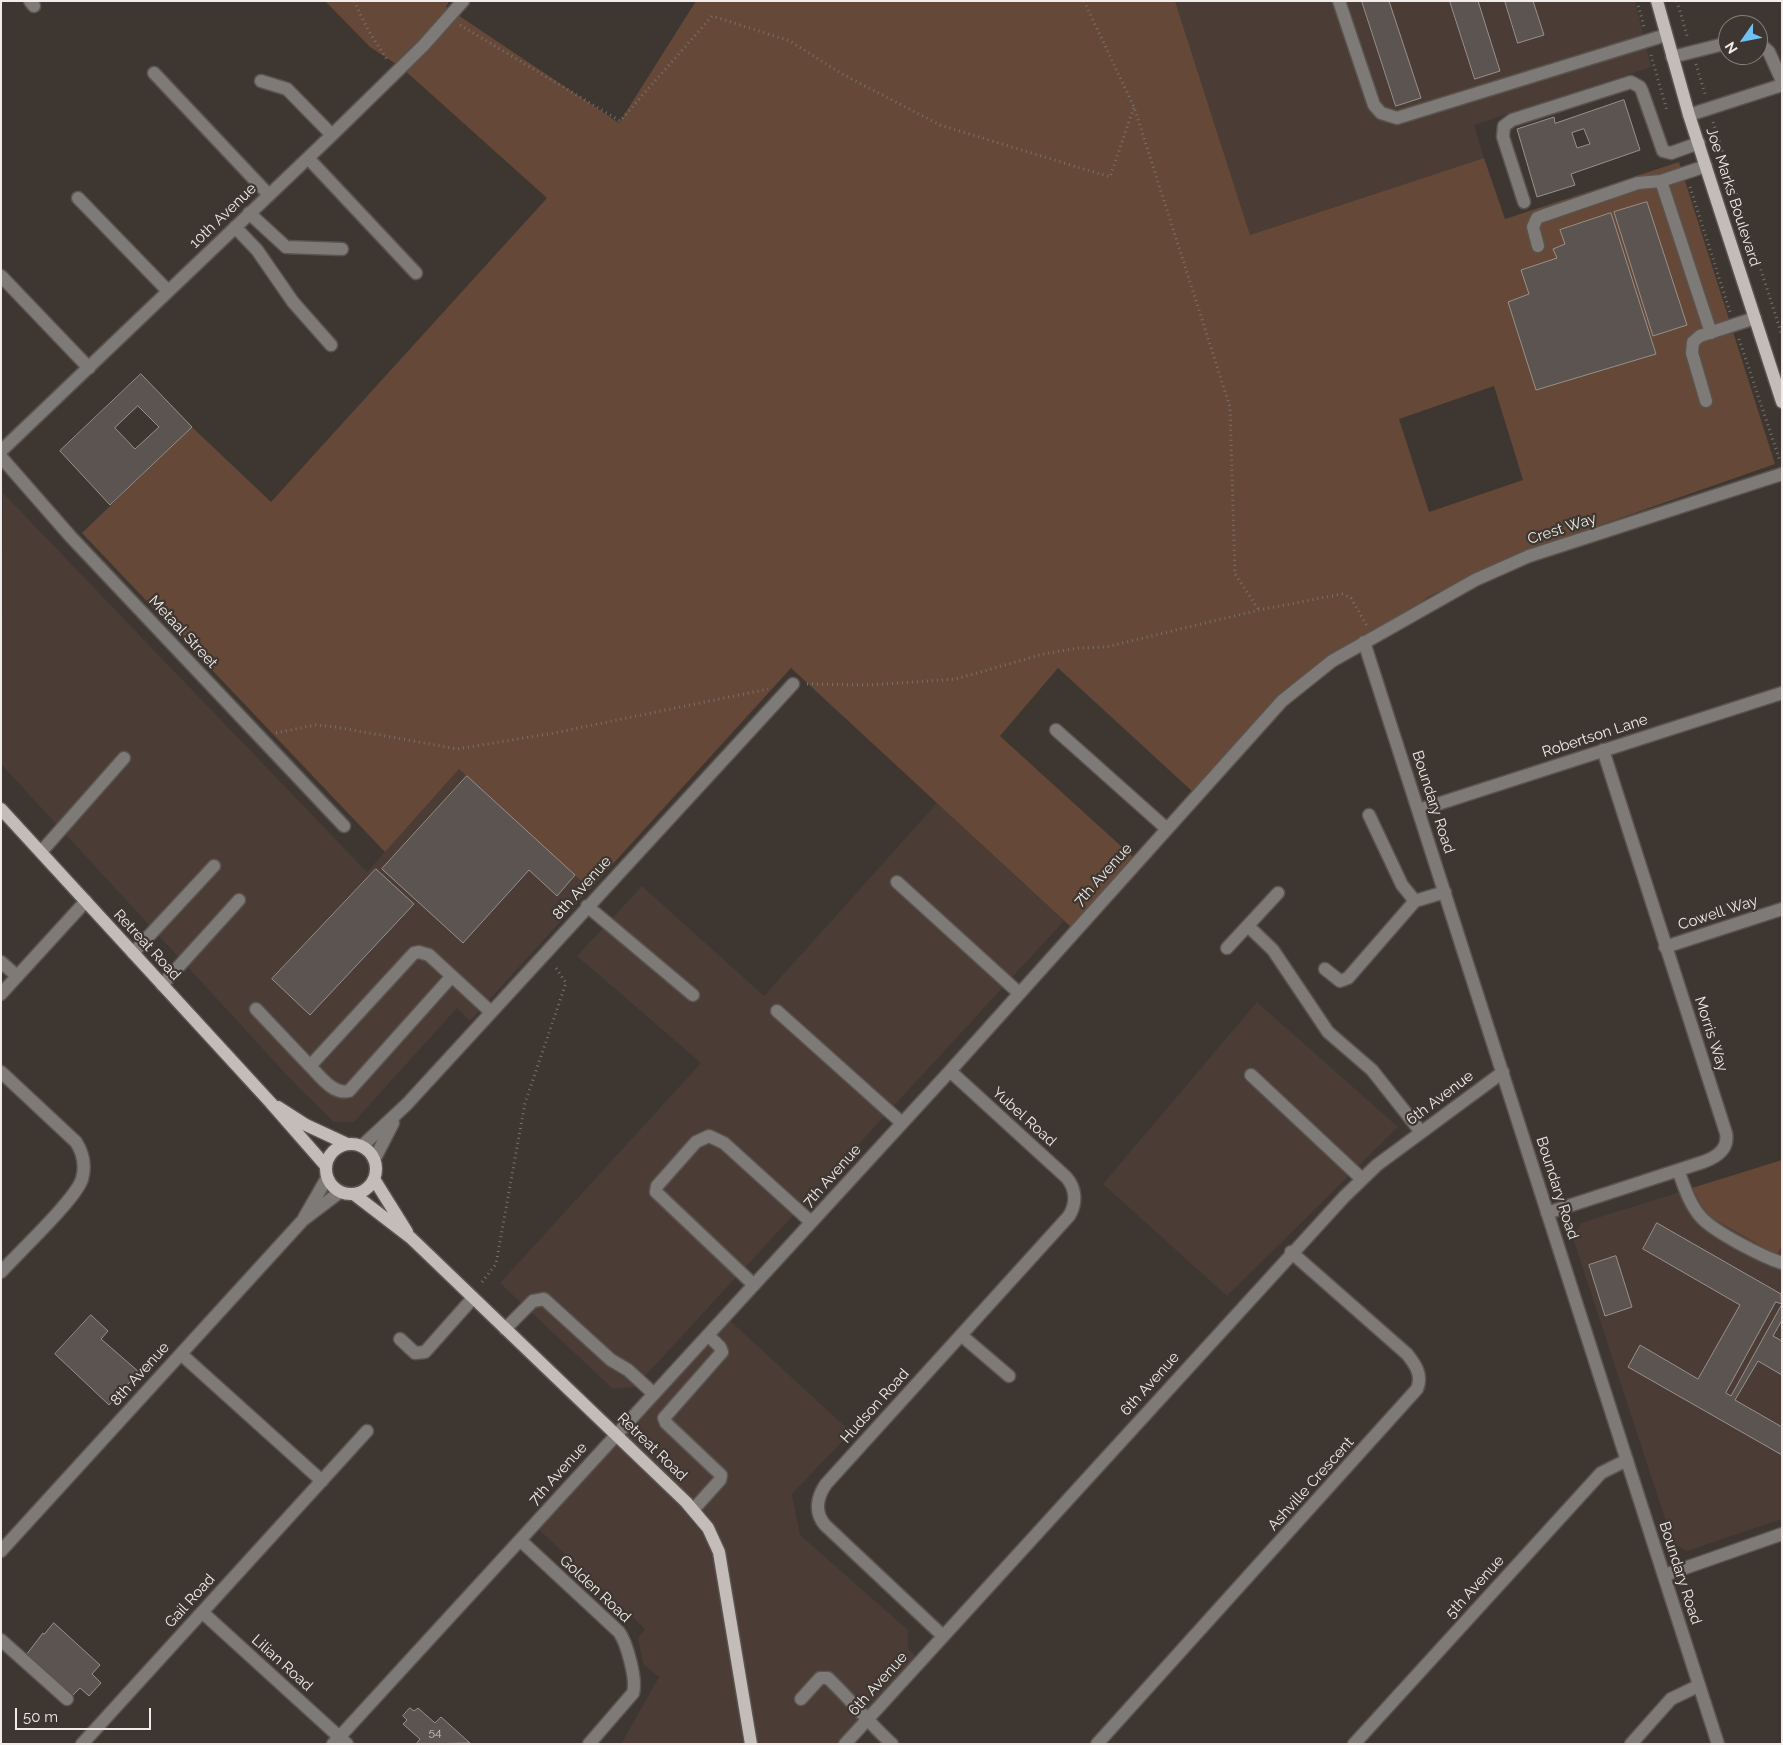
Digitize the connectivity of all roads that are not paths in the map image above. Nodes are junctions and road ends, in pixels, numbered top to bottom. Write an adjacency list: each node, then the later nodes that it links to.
1 (463, 1): 13 (street, 10th Avenue)
2 (1339, 1): 4 (street)
3 (1657, 1): 4 (main road, Joe Marks Boulevard)
4 (1666, 35): 7 (main road, Joe Marks Boulevard)
5 (1718, 46): 7 (street)
6 (1768, 51): 9 (street)
7 (1672, 57): 12 (main road, Joe Marks Boulevard)
8 (154, 73): 18 (street)
9 (1782, 81)
10 (261, 82): 13 (street)
11 (1782, 85): 12 (street)
12 (1690, 115): 14 (main road, Joe Marks Boulevard)
13 (332, 134): 15 (street, 10th Avenue)
14 (1699, 143): 16 (main road, Joe Marks Boulevard); 20 (street)
15 (308, 158): 18 (street, 10th Avenue); 25 (street)
16 (1706, 166): 17 (street); 28 (main road, Joe Marks Boulevard)
17 (1661, 181): 23 (street); 29 (street)
18 (269, 194): 21 (street, 10th Avenue)
19 (78, 198): 27 (street)
20 (1524, 202)
21 (249, 213): 22 (street, 10th Avenue); 24 (street)
22 (235, 227): 27 (street, 10th Avenue); 30 (street)
23 (1538, 246)
24 (342, 249)
25 (416, 273)
26 (1, 276): 31 (street)
27 (168, 291): 31 (street, 10th Avenue)
28 (1755, 318): 29 (street); 32 (main road, Joe Marks Boulevard)
29 (1711, 332): 33 (street)
30 (331, 344)
31 (89, 368): 35 (street, 10th Avenue)
32 (1779, 381): 34 (main road, Joe Marks Boulevard)
33 (1706, 401)
34 (1782, 402)
35 (1, 451)
36 (1, 457): 47 (street, Metaal Street)
37 (1781, 469): 38 (street, Crest Way)
38 (1364, 642): 45 (street, Boundary Road); 48 (street, 7th Avenue)
39 (793, 684): 57 (street, 8th Avenue)
40 (1782, 693): 42 (street, Robertson Lane)
41 (1056, 730): 48 (street)
42 (1603, 750): 45 (street, Robertson Lane); 60 (street, Morris Way)
43 (124, 758): 49 (street)
44 (1, 808): 49 (main road, Retreat Road)
45 (1420, 810): 53 (street, Boundary Road)
46 (1370, 815): 56 (street)
47 (344, 826)
48 (1167, 829): 68 (street, 7th Avenue)
49 (41, 852): 55 (main road, Retreat Road)
50 (214, 866): 62 (street)
51 (897, 882): 68 (street)
52 (1278, 892): 59 (street)
53 (1445, 892): 56 (street); 77 (street, Boundary Road)
54 (239, 900): 67 (street)
55 (86, 901): 62 (main road, Retreat Road); 65 (street)
56 (1415, 902): 64 (street)
57 (587, 906): 70 (street); 73 (street, 8th Avenue)
58 (1780, 914): 60 (street, Cowell Way)
59 (1248, 926): 61 (street); 82 (street)
60 (1665, 947): 86 (street, Morris Way)
61 (1227, 948)
62 (133, 953): 67 (main road, Retreat Road)
63 (1, 962): 65 (street)
64 (1325, 969)
65 (17, 976): 69 (street)
66 (452, 976): 73 (street); 74 (street); 74 (street)
67 (162, 985): 79 (main road, Retreat Road)
68 (1019, 993): 75 (street, 7th Avenue)
69 (1, 994)
70 (693, 995)
71 (256, 1008): 74 (street)
72 (777, 1011): 81 (street)
73 (491, 1012): 80 (street, 8th Avenue)
74 (310, 1066)
75 (950, 1071): 81 (street, 7th Avenue); 90 (street, Yubel Road)
76 (1, 1072): 99 (street)
77 (1503, 1072): 82 (street, 6th Avenue); 93 (street, Boundary Road)
78 (1251, 1075): 89 (street)
79 (270, 1102): 83 (main road, Retreat Road); 87 (main road, Retreat Road)
80 (397, 1114): 84 (street, 8th Avenue); 85 (street, 8th Avenue)
81 (902, 1123): 95 (street, 7th Avenue)
82 (1421, 1132): 89 (street, 6th Avenue)
83 (347, 1144): 84 (main road); 87 (main road)
84 (362, 1146): 85 (main road)
85 (374, 1160): 88 (main road)
86 (1678, 1170): 93 (street, Morris Way); 98 (street)
87 (326, 1172): 91 (main road); 94 (street, 8th Avenue)
88 (374, 1179): 92 (main road); 96 (main road, Retreat Road)
89 (1362, 1179): 97 (street, 6th Avenue)
90 (1073, 1190): 104 (street, Hudson Road)
91 (340, 1192): 92 (main road); 94 (street, 8th Avenue)
92 (355, 1194): 96 (main road, Retreat Road)
93 (1548, 1213): 111 (street, Boundary Road)
94 (303, 1220): 106 (street, 8th Avenue)
95 (811, 1222): 100 (street, 7th Avenue); 100 (street)
96 (411, 1238): 101 (main road, Retreat Road)
97 (1291, 1252): 119 (street, 6th Avenue); 131 (street, Ashville Crescent)
98 (1782, 1263)
99 (1, 1272)
100 (754, 1284): 103 (street, 7th Avenue)
101 (473, 1298): 102 (main road, Retreat Road); 105 (street)
102 (505, 1329): 108 (street); 110 (main road, Retreat Road)
103 (708, 1335): 108 (street, 7th Avenue); 113 (street)
104 (961, 1336): 107 (street); 119 (street, Hudson Road)
105 (400, 1339)
106 (181, 1354): 112 (street); 116 (street, 8th Avenue)
107 (1009, 1376)
108 (654, 1394): 110 (street, 7th Avenue)
109 (367, 1430): 112 (street, Gail Road)
110 (616, 1435): 113 (main road, Retreat Road); 115 (street, 7th Avenue)
111 (1627, 1460): 117 (street, Boundary Road); 132 (street, 5th Avenue)
112 (322, 1481): 118 (street, Gail Road)
113 (693, 1510): 129 (main road, Retreat Road)
114 (1782, 1534): 117 (street)
115 (520, 1540): 126 (street, 7th Avenue); 128 (street, Golden Road)
116 (1, 1551)
117 (1665, 1575): 121 (street, Boundary Road)
118 (202, 1612): 126 (street, Lilian Road); 127 (street, Gail Road)
119 (943, 1636): 124 (street, 6th Avenue)
120 (1, 1640): 122 (street)
121 (1698, 1686): 133 (street); 134 (street, Boundary Road)
122 (67, 1699)
123 (801, 1700): 124 (street)
124 (866, 1720): 125 (street); 130 (street, 6th Avenue)
125 (884, 1741)
126 (340, 1742)
127 (82, 1744)
128 (589, 1744)
129 (751, 1744)
130 (844, 1744)
131 (1097, 1744)
132 (1354, 1744)
133 (1631, 1744)
134 (1718, 1744)

